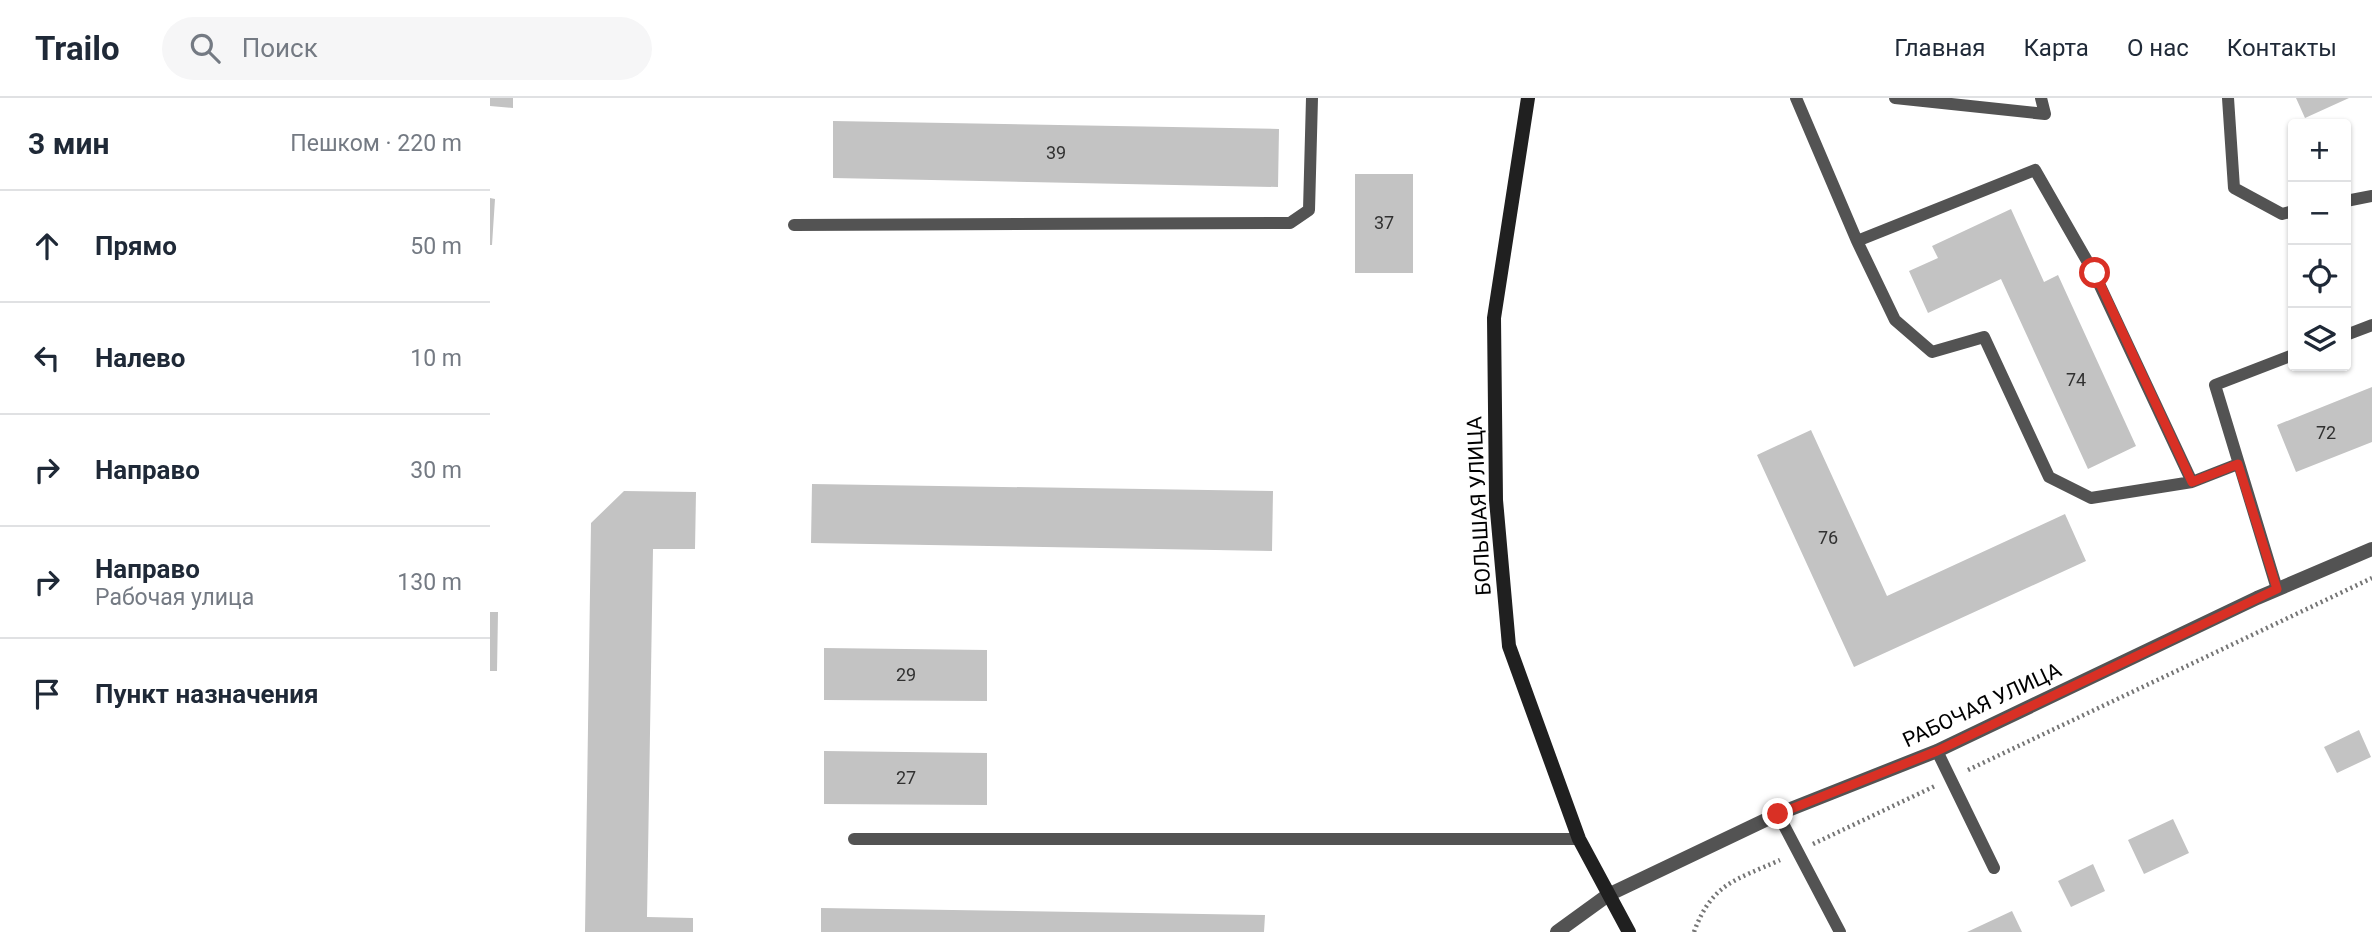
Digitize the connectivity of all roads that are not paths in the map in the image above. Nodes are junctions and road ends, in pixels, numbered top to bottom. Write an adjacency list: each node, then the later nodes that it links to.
1 (1312, 98): 10 (lane)
2 (1528, 98): 22 (street, БОЛЬШАЯ УЛИЦА)
3 (1796, 98): 11 (lane)
4 (1895, 98): 5 (lane)
5 (2041, 98)
6 (2228, 98): 9 (lane)
7 (2372, 196): 8 (lane)
8 (2351, 200)
9 (2288, 212)
10 (794, 225)
11 (1857, 241): 16 (lane); 16 (lane)
12 (2372, 325): 13 (lane)
13 (2351, 333)
14 (2288, 357): 15 (lane)
15 (2238, 464): 16 (lane); 18 (lane)
16 (2192, 482)
17 (2372, 550): 18 (street, РАБОЧАЯ УЛИЦА)
18 (2277, 589): 19 (street, РАБОЧАЯ УЛИЦА)
19 (1937, 751): 20 (street, РАБОЧАЯ УЛИЦА); 23 (lane)
20 (1778, 814): 24 (street, РАБОЧАЯ УЛИЦА); 27 (lane)
21 (854, 839): 22 (lane)
22 (1579, 839): 24 (street, БОЛЬШАЯ УЛИЦА)
23 (1994, 868)
24 (1608, 895): 25 (street, РАБОЧАЯ УЛИЦА); 26 (street, БОЛЬШАЯ УЛИЦА)
25 (1557, 932)
26 (1629, 932)
27 (1840, 932)

